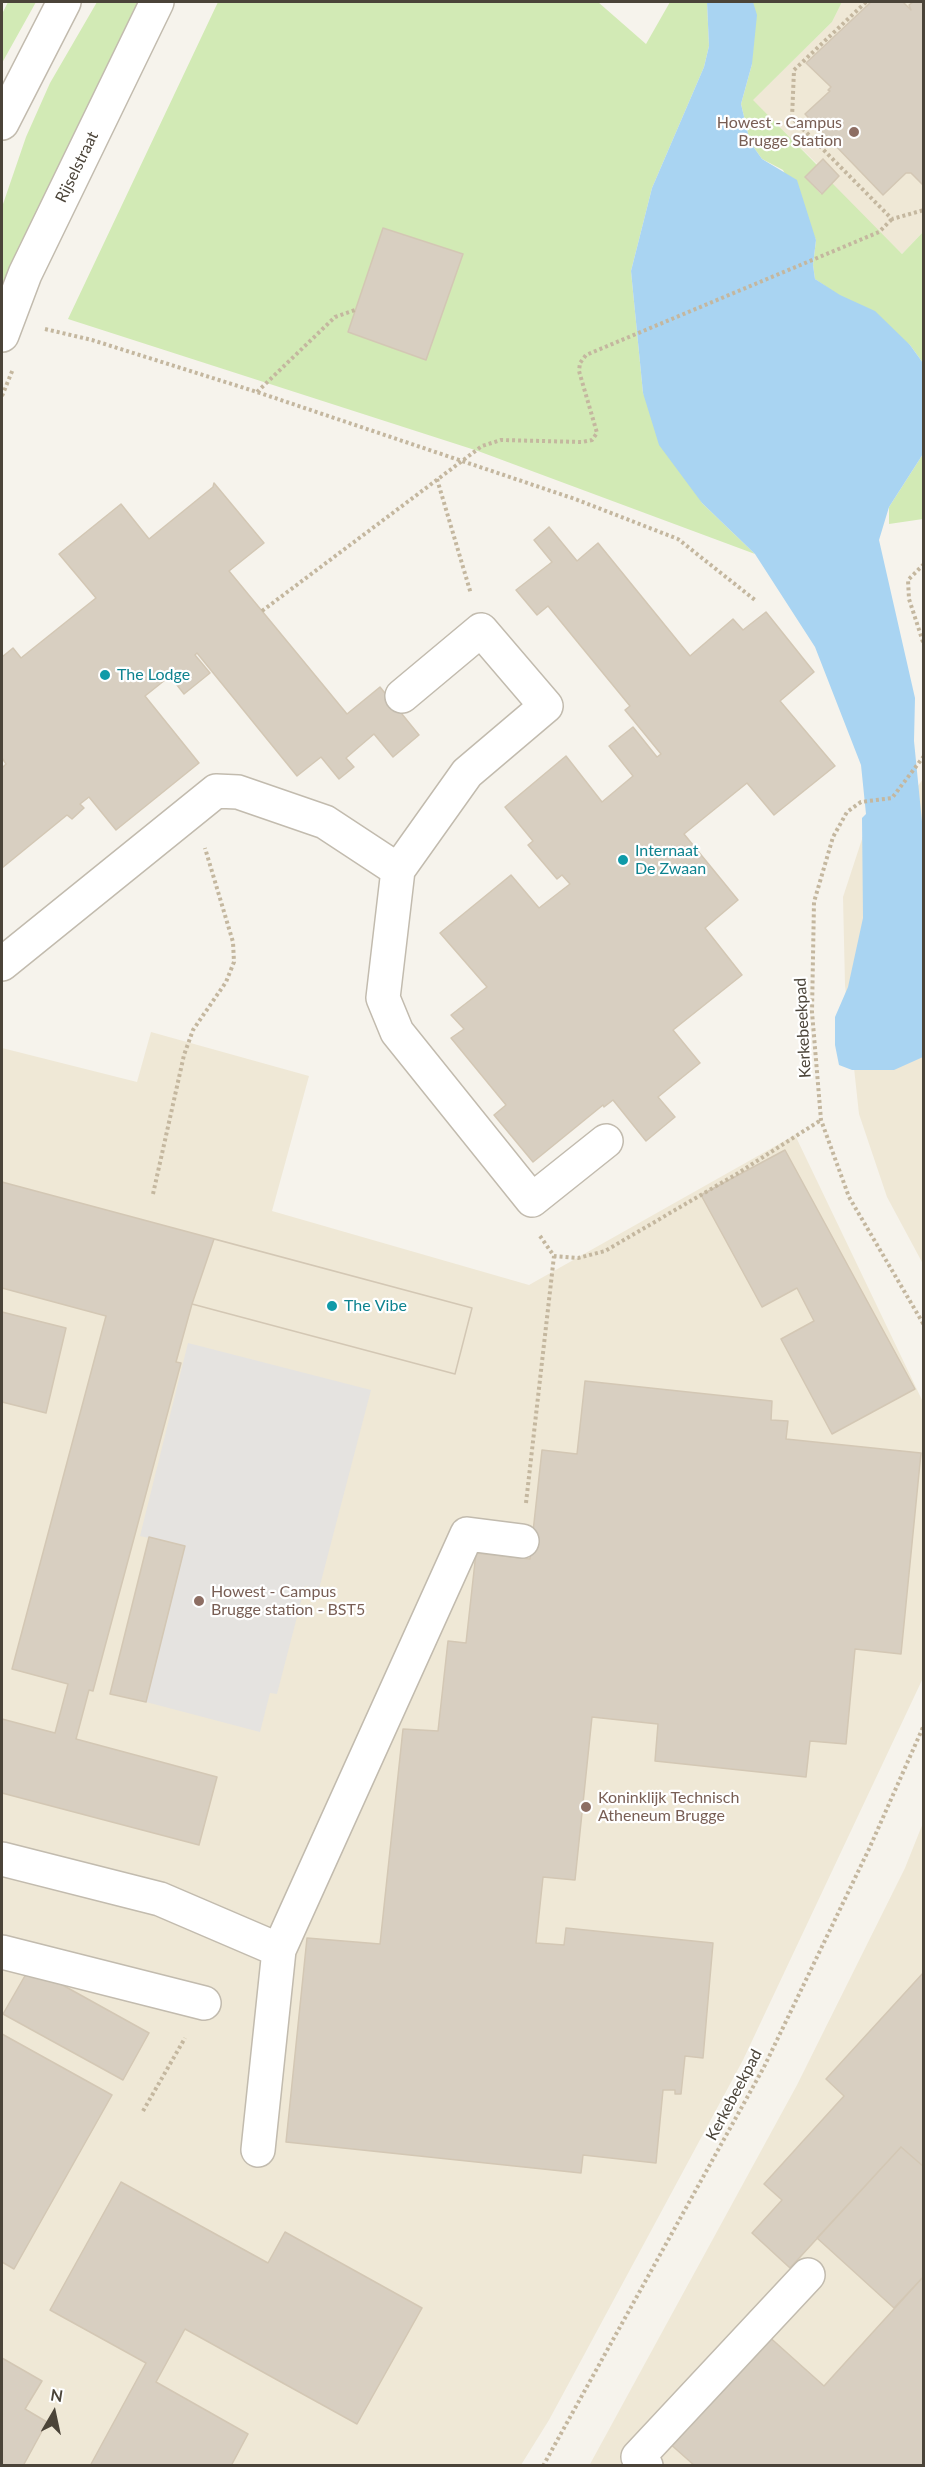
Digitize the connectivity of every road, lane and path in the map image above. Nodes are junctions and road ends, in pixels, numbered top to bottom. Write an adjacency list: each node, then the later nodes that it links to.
1 (64, 2): 4 (street)
2 (157, 2): 9 (street, Rijselstraat)
3 (866, 2): 6 (path)
4 (2, 123)
5 (924, 210): 6 (path)
6 (892, 219): 11 (path)
7 (355, 310): 10 (path)
8 (42, 328): 10 (path)
9 (2, 335)
10 (257, 392): 11 (path)
11 (464, 459): 12 (path); 14 (path)
12 (437, 479): 15 (path); 16 (path)
13 (924, 564): 17 (path)
14 (755, 600)
15 (262, 611)
16 (481, 630): 18 (street); 21 (street)
17 (924, 645)
18 (402, 696)
19 (923, 756): 23 (path, Kerkebeekpad)
20 (190, 812): 21 (street); 22 (street); 25 (path)
21 (398, 870): 26 (street)
22 (2, 964)
23 (821, 1120): 27 (path); 28 (path, Kerkebeekpad)
24 (606, 1141): 26 (street)
25 (153, 1194)
26 (532, 1200): 27 (path)
27 (554, 1256): 29 (path)
28 (924, 1325)
29 (522, 1541): 32 (street)
30 (924, 1725): 38 (path, Kerkebeekpad)
31 (2, 1859): 32 (street)
32 (279, 1950): 36 (street)
33 (2, 1952): 34 (street)
34 (204, 2003): 35 (path)
35 (143, 2111)
36 (258, 2150)
37 (808, 2275): 39 (street)
38 (543, 2466)
39 (646, 2466)

